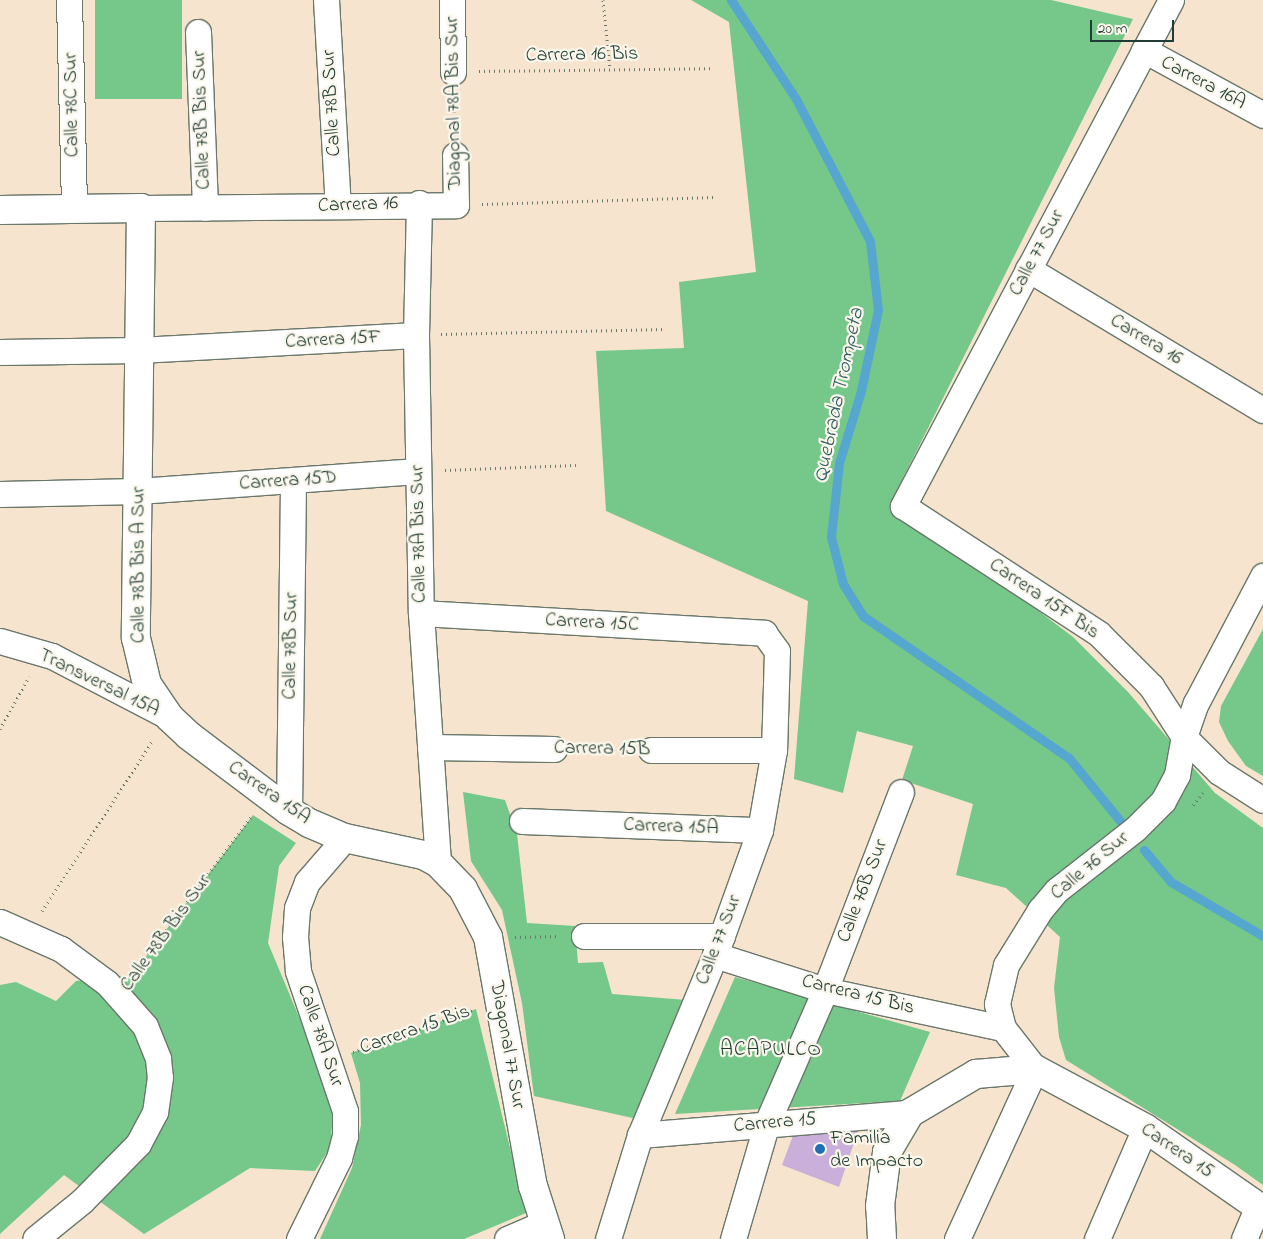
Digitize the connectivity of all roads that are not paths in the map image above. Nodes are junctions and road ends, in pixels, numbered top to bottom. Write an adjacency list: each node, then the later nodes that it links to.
1 (69, 0): 15 (street, Calle 78C Sur)
2 (326, 0): 12 (street, Calle 78B Sur)
3 (452, 0): 7 (street, Diagonal 78A Bis Sur)
4 (1171, 0): 6 (street, Calle 77 Sur)
5 (198, 32): 14 (street, Calle 78B Bis Sur)
6 (1144, 50): 8 (street, Carrera 16A); 17 (street, Calle 77 Sur)
7 (453, 72)
8 (1263, 115)
9 (455, 155): 11 (street, Diagonal 78A Bis Sur)
10 (419, 203): 11 (street, Carrera 16); 12 (street, Carrera 16); 18 (street, Calle 78A Bis Sur)
11 (456, 205)
12 (338, 206): 14 (street, Carrera 16)
13 (141, 208): 14 (street, Carrera 16); 15 (street, Carrera 16); 19 (street, Calle 78B Bis A Sur)
14 (205, 208)
15 (74, 209): 16 (street, Carrera 16)
16 (0, 210)
17 (1028, 269): 21 (street, Carrera 16); 26 (street, Calle 77 Sur)
18 (416, 335): 19 (street, Carrera 15F); 22 (street, Calle 78A Bis Sur)
19 (139, 350): 20 (street, Carrera 15F); 24 (street, Calle 78B Bis A Sur)
20 (0, 352)
21 (1263, 410)
22 (417, 471): 23 (street, Carrera 15D); 28 (street, Calle 78A Bis Sur)
23 (293, 481): 24 (street, Carrera 15D); 39 (street, Calle 78B Sur)
24 (138, 491): 25 (street, Carrera 15D); 31 (street, Calle 78B Bis A Sur)
25 (0, 494)
26 (904, 506): 32 (street, Carrera 15F Bis)
27 (1263, 576): 32 (street, Calle 76 Sur)
28 (420, 613): 29 (street, Carrera 15C); 33 (street, Calle 78A Bis Sur)
29 (764, 633): 36 (street, Calle 77 Sur)
30 (0, 641): 31 (street, Transversal 15A)
31 (169, 717): 39 (street, Carrera 15A)
32 (1184, 737): 38 (street); 48 (street, Calle 76 Sur)
33 (430, 746): 34 (street, Carrera 15B); 43 (street, Calle 78A Bis Sur)
34 (554, 749)
35 (651, 750): 36 (street, Carrera 15B)
36 (774, 750): 41 (street, Calle 77 Sur)
37 (901, 792): 47 (street, Calle 76B Sur)
38 (1263, 800)
39 (289, 811): 42 (street, Carrera 15A)
40 (522, 821): 41 (street, Carrera 15A)
41 (760, 830): 46 (street, Calle 77 Sur)
42 (345, 838): 43 (street, Carrera 15A); 57 (street, Calle 78A Sur)
43 (438, 863): 55 (street, Diagonal 77 Sur)
44 (0, 922): 56 (street, Calle 78B Bis Sur)
45 (584, 936): 46 (street, Carrera 15 Bis)
46 (718, 946): 47 (street, Carrera 15 Bis); 53 (street, Calle 77 Sur)
47 (825, 990): 48 (street, Carrera 15 Bis); 51 (street, Calle 76B Sur)
48 (1004, 1028): 49 (street, Calle 76 Sur)
49 (1035, 1069): 50 (street); 52 (street, Carrera 15); 62 (street)
50 (910, 1113): 51 (street, Carrera 15); 61 (street)
51 (767, 1123): 53 (street, Carrera 15); 60 (street, Calle 76B Sur)
52 (1145, 1128): 54 (street, Carrera 15); 63 (street)
53 (640, 1135): 59 (street, Calle 77 Sur)
54 (1261, 1208): 64 (street)
55 (547, 1231): 58 (street)
56 (35, 1239)
57 (299, 1239)
58 (507, 1239)
59 (608, 1239)
60 (733, 1239)
61 (882, 1239)
62 (957, 1239)
63 (1097, 1239)
64 (1244, 1239)

